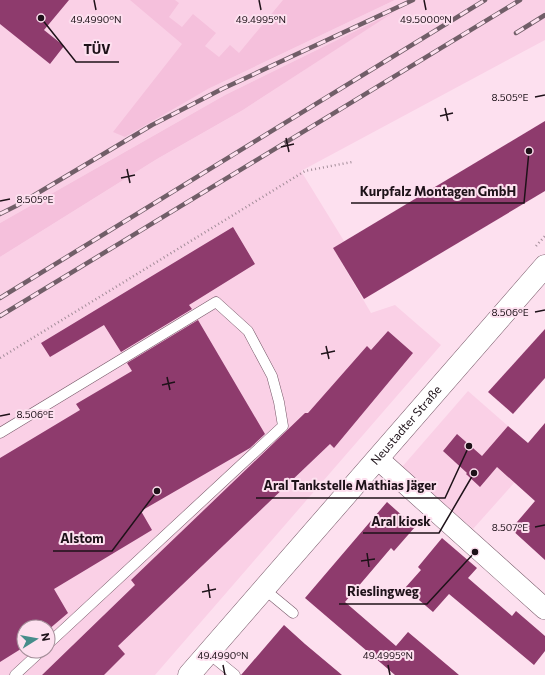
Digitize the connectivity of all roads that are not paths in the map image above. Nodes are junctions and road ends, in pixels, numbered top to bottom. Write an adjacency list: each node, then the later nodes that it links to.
1 (545, 266): 3 (main road, Neustadter Straße)
2 (0, 432): 7 (lane)
3 (378, 459): 4 (main road, Neustadter Straße); 5 (street)
4 (264, 589): 6 (lane); 8 (main road, Neustadter Straße)
5 (545, 609)
6 (293, 613)
7 (56, 637)
8 (208, 653): 11 (main road, Neustadter Straße); 12 (lane)
9 (32, 659): 10 (lane)
10 (15, 675)
11 (189, 675)
12 (235, 675)

